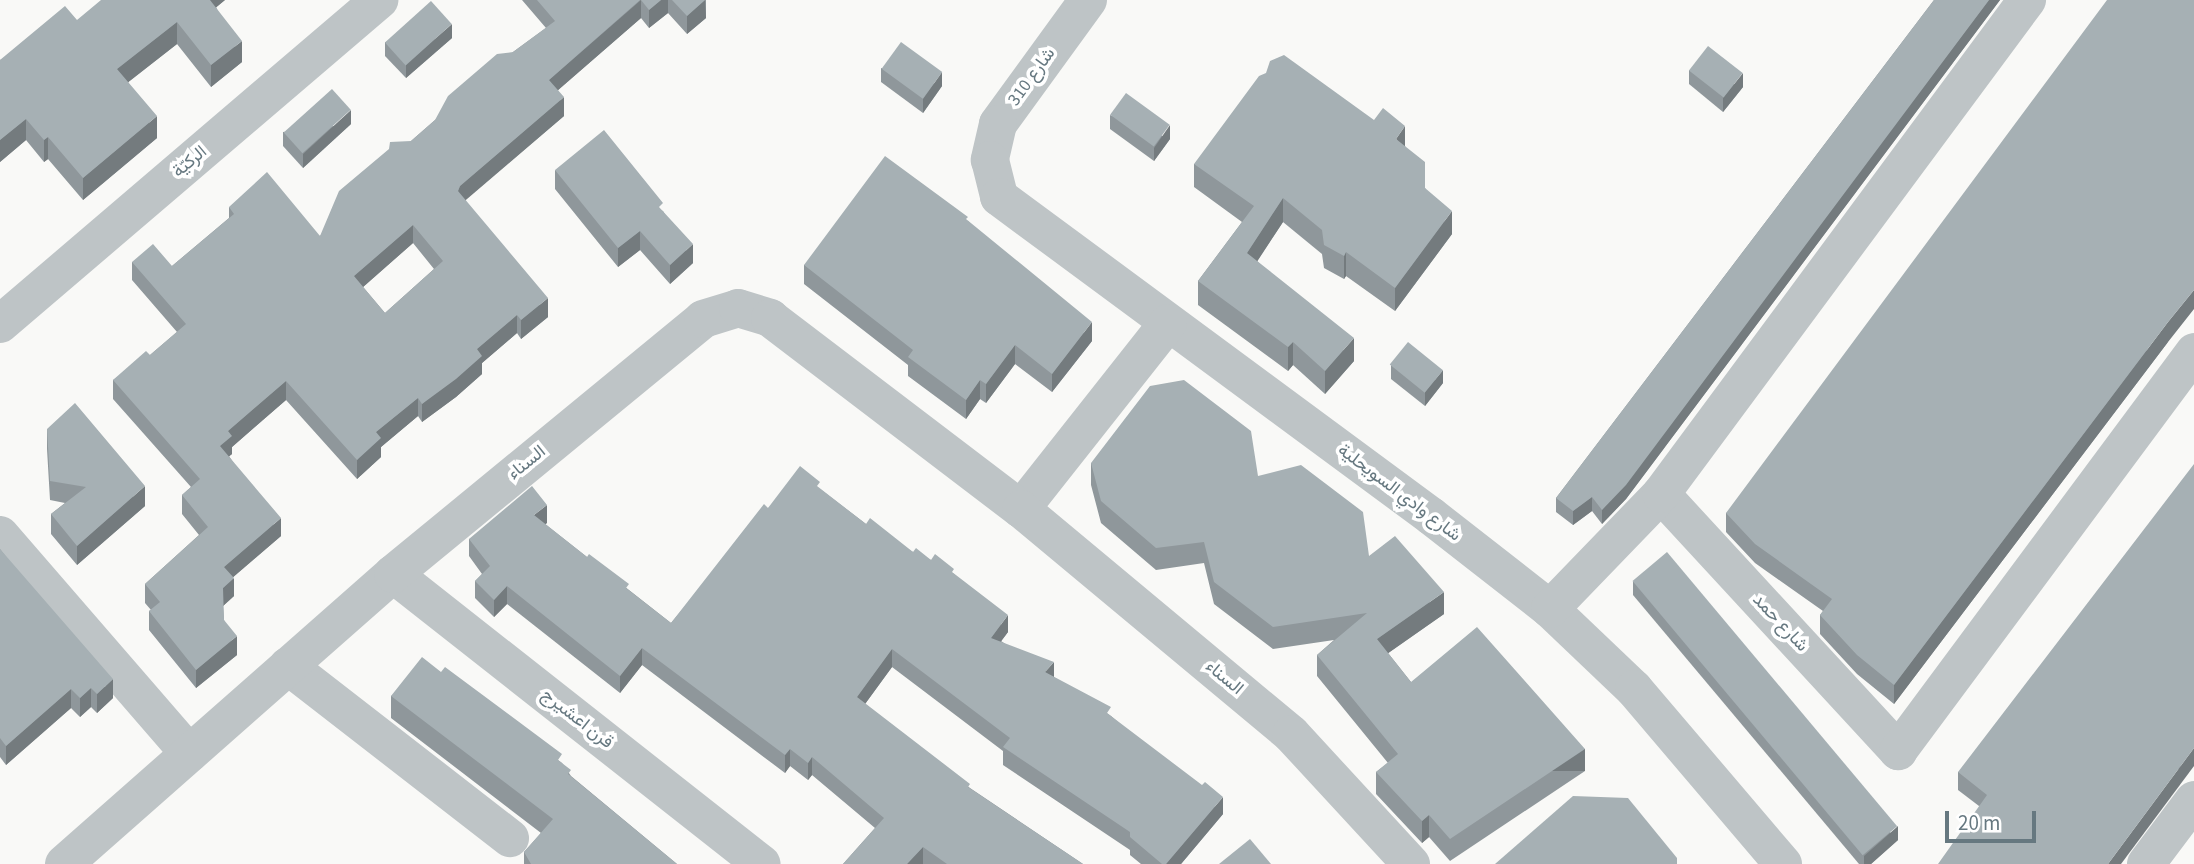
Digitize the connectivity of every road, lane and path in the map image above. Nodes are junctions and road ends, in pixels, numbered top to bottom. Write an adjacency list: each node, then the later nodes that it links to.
1 (380, 0): 6 (street, الركيّة)
2 (1088, 0): 4 (street, شارع 310)
3 (2027, 0): 8 (street)
4 (989, 160): 5 (street, شارع وادي السويحلية)
5 (1168, 323): 9 (street); 12 (street, شارع وادي السويحلية)
6 (0, 324)
7 (2194, 352): 8 (street, شارع حمد)
8 (1661, 494): 12 (street)
9 (1021, 509): 11 (street, السناء); 19 (street, السناء)
10 (0, 535): 14 (street)
11 (393, 573): 13 (street, السناء); 18 (street, قرن اعشيرج)
12 (1550, 609): 20 (street, شارع وادي السويحلية)
13 (288, 666): 14 (street, السناء); 16 (street)
14 (189, 753): 17 (street, السناء)
15 (2194, 800): 21 (street)
16 (510, 838)
17 (64, 864)
18 (762, 864)
19 (1411, 864)
20 (1783, 864)
21 (2146, 864)

